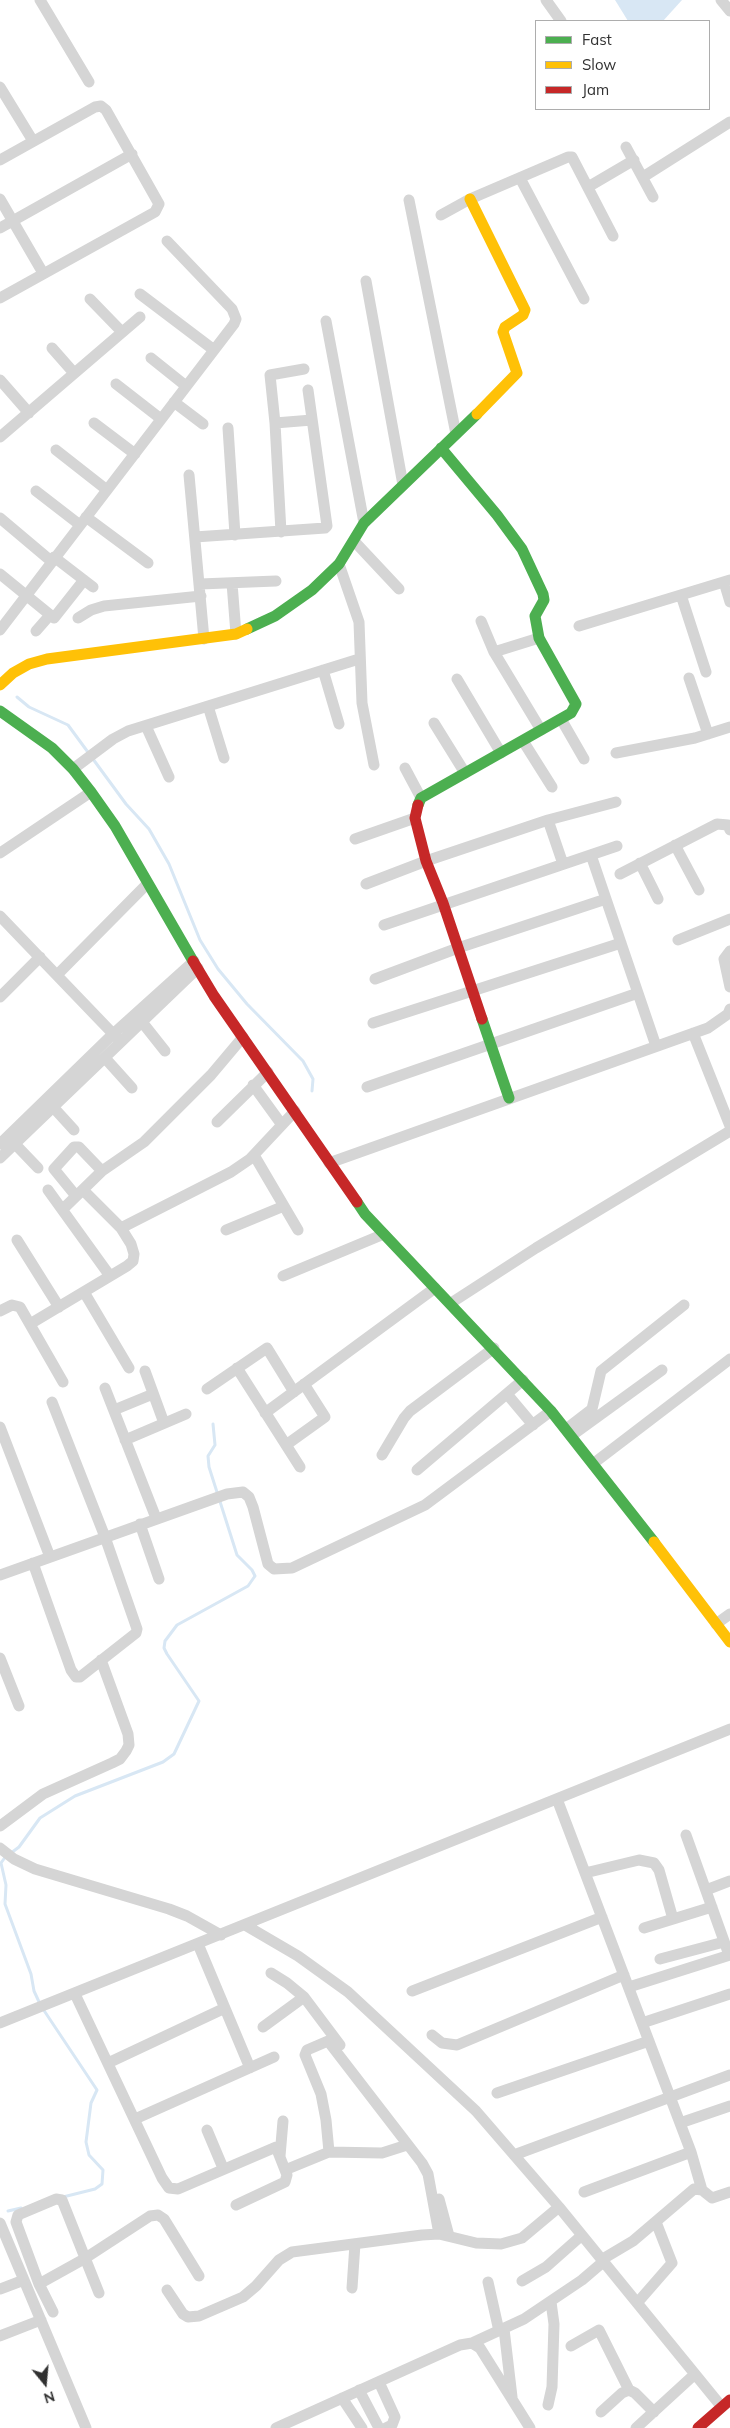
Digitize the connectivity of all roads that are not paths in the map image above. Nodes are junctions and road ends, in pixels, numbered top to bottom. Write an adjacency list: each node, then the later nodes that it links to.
1 (40, 0): 6 (street)
2 (546, 0): 5 (street)
3 (721, 0): 4 (street)
4 (730, 11)
5 (560, 20)
6 (89, 82)
7 (0, 87): 9 (street)
8 (730, 122): 14 (street)
9 (33, 141): 11 (street); 12 (street)
10 (626, 146): 13 (street)
11 (132, 154): 22 (street); 26 (street)
12 (0, 160)
13 (634, 160): 14 (street); 16 (street)
14 (643, 177): 17 (street)
15 (520, 178): 16 (street); 19 (street); 31 (street)
16 (588, 187): 24 (street)
17 (653, 197)
18 (0, 199): 22 (street)
19 (470, 199): 21 (street); 52 (street)
20 (409, 200): 52 (street)
21 (440, 215)
22 (12, 220): 23 (street); 26 (street)
23 (0, 228)
24 (613, 236)
25 (167, 241): 36 (street)
26 (43, 273): 29 (street)
27 (366, 281): 58 (street)
28 (140, 294): 36 (street)
29 (0, 298)
30 (90, 299): 34 (street)
31 (584, 299)
32 (140, 317): 34 (street)
33 (326, 321): 63 (street)
34 (122, 332): 39 (street)
35 (52, 348): 39 (street)
36 (214, 350): 42 (street)
37 (151, 358): 42 (street)
38 (304, 369): 49 (street)
39 (74, 373): 45 (street)
40 (0, 380): 45 (street)
41 (116, 384): 46 (street)
42 (186, 386): 44 (street)
43 (308, 390): 47 (street)
44 (174, 402): 46 (street); 50 (street)
45 (29, 413): 53 (street)
46 (161, 419): 56 (street)
47 (312, 420): 49 (street); 64 (street)
48 (94, 423): 56 (street)
49 (274, 423): 64 (street)
50 (202, 424)
51 (228, 428): 65 (street)
52 (456, 434): 54 (street)
53 (0, 437)
54 (442, 448): 58 (street); 87 (street)
55 (56, 450): 59 (street)
56 (135, 454): 59 (street)
57 (189, 475): 66 (street)
58 (403, 485): 63 (street)
59 (107, 490): 62 (street)
60 (36, 491): 62 (street)
61 (0, 518): 68 (street)
62 (83, 521): 68 (street); 69 (street)
63 (364, 523): 67 (street)
64 (281, 532): 65 (street)
65 (235, 535): 66 (street)
66 (195, 537): 76 (street)
67 (354, 541): 70 (street); 75 (street)
68 (53, 559): 77 (street); 80 (street)
69 (148, 563)
70 (339, 564): 86 (street); 90 (street)
71 (0, 574): 77 (street)
72 (276, 581): 74 (street)
73 (727, 581): 78 (street); 79 (street)
74 (232, 583): 76 (street); 86 (street)
75 (398, 589)
76 (200, 590): 81 (street); 88 (street)
77 (27, 595): 80 (street); 84 (street)
78 (681, 595): 83 (street); 92 (street)
79 (730, 602)
80 (50, 615): 85 (street)
81 (78, 618)
82 (481, 621): 89 (street)
83 (579, 626)
84 (0, 630)
85 (36, 631)
86 (236, 634): 88 (street)
87 (539, 638): 89 (street); 98 (street)
88 (204, 639): 95 (street)
89 (494, 652): 103 (street)
90 (359, 659): 91 (street); 110 (street)
91 (323, 670): 96 (street); 100 (street)
92 (706, 672)
93 (689, 678): 104 (street)
94 (458, 679): 106 (street)
95 (0, 686)
96 (208, 706): 101 (street); 108 (street)
97 (0, 712): 112 (street)
98 (561, 719): 103 (street); 109 (street)
99 (434, 723): 113 (street)
100 (339, 724)
101 (146, 726): 112 (street); 114 (street)
102 (730, 727): 104 (street)
103 (540, 730): 105 (street)
104 (708, 734): 107 (street)
105 (523, 741): 106 (street); 115 (street)
106 (501, 753): 113 (street)
107 (616, 753)
108 (224, 758)
109 (584, 759)
110 (374, 765)
111 (405, 768): 117 (street)
112 (74, 769): 116 (street)
113 (465, 773): 117 (street)
114 (169, 777)
115 (552, 787)
116 (91, 792): 125 (street); 131 (street)
117 (421, 798): 119 (street)
118 (616, 802): 120 (street)
119 (415, 818): 122 (street); 127 (street)
120 (548, 820): 127 (street); 129 (street)
121 (730, 830): 123 (street)
122 (355, 838)
123 (675, 845): 128 (street); 133 (street)
124 (617, 846): 126 (street)
125 (0, 853)
126 (591, 855): 129 (street); 135 (street)
127 (426, 860): 132 (street); 136 (street)
128 (640, 863): 130 (street); 134 (street)
129 (563, 864): 136 (street)
130 (620, 874)
131 (147, 884): 145 (street); 146 (street)
132 (366, 884)
133 (699, 890)
134 (658, 899)
135 (606, 900): 141 (street); 142 (street)
136 (443, 903): 139 (street); 142 (street)
137 (0, 916): 144 (street)
138 (730, 919): 140 (street)
139 (384, 925)
140 (678, 940)
141 (621, 943): 151 (street); 152 (street)
142 (458, 948): 148 (street); 151 (street)
143 (730, 951): 149 (street)
144 (40, 957): 146 (street); 150 (street)
145 (196, 964): 155 (street); 158 (street); 159 (street)
146 (57, 975): 159 (street)
147 (0, 978): 150 (street)
148 (375, 978)
149 (730, 987)
150 (9, 988): 153 (street)
151 (473, 992): 156 (street); 160 (street)
152 (638, 994): 160 (street); 161 (street)
153 (0, 997)
154 (730, 1009): 157 (street)
155 (142, 1022): 159 (street); 162 (street)
156 (373, 1023)
157 (693, 1033): 161 (street); 173 (street)
158 (243, 1037): 164 (street); 181 (street)
159 (117, 1038): 163 (street); 176 (street)
160 (491, 1045): 166 (street); 168 (street)
161 (656, 1046): 168 (street)
162 (165, 1051)
163 (105, 1058): 167 (street); 169 (street)
164 (268, 1072): 165 (street); 170 (street)
165 (253, 1085): 171 (street); 172 (street)
166 (367, 1087)
167 (132, 1088)
168 (509, 1098): 179 (street)
169 (54, 1107): 174 (street); 176 (street)
170 (295, 1111): 172 (street); 179 (street)
171 (217, 1122)
172 (282, 1124): 177 (street)
173 (730, 1126)
174 (74, 1130)
175 (730, 1131): 195 (street)
176 (6, 1138): 178 (street); 180 (street)
177 (254, 1155): 184 (street); 186 (street)
178 (0, 1158)
179 (329, 1163): 189 (street)
180 (38, 1168)
181 (102, 1172): 183 (street); 183 (street)
182 (48, 1190): 185 (street)
183 (80, 1193): 185 (street); 186 (street)
184 (284, 1206): 187 (street); 188 (street)
185 (63, 1209): 191 (street)
186 (121, 1228): 191 (street)
187 (226, 1230)
188 (298, 1230)
189 (384, 1234): 192 (street); 193 (street)
190 (17, 1240): 198 (street)
191 (110, 1276): 194 (street)
192 (283, 1276)
193 (435, 1288): 195 (street); 208 (street)
194 (84, 1292): 198 (street); 202 (street)
195 (451, 1303): 200 (street)
196 (2, 1305): 199 (street)
197 (684, 1305): 222 (street)
198 (59, 1307): 199 (street)
199 (30, 1324): 207 (street)
200 (494, 1348): 206 (street); 225 (street)
201 (730, 1359): 226 (street)
202 (129, 1368)
203 (237, 1368): 210 (street); 211 (street); 217 (street)
204 (662, 1370): 222 (street)
205 (145, 1371): 212 (street)
206 (523, 1380): 213 (street); 216 (street)
207 (62, 1382)
208 (304, 1384): 211 (street); 224 (street)
209 (105, 1388): 215 (street)
210 (207, 1389)
211 (294, 1392): 217 (street)
212 (153, 1394): 215 (street); 219 (street)
213 (507, 1394): 220 (street); 228 (street)
214 (52, 1402): 231 (street)
215 (114, 1410): 223 (street)
216 (551, 1411): 220 (street); 222 (street)
217 (265, 1413): 224 (street)
218 (186, 1414): 219 (street)
219 (164, 1424): 223 (street)
220 (533, 1425): 229 (street)
221 (0, 1426): 232 (street)
222 (568, 1433): 226 (street)
223 (125, 1440): 229 (street)
224 (286, 1445): 227 (street)
225 (382, 1455)
226 (594, 1463): 237 (street)
227 (300, 1467)
228 (417, 1470)
229 (156, 1518): 230 (street)
230 (140, 1524): 231 (street); 235 (street)
231 (105, 1537): 232 (street); 240 (street)
232 (50, 1557): 233 (street)
233 (33, 1563): 234 (street); 240 (street)
234 (0, 1575)
235 (159, 1579)
236 (730, 1614): 237 (street)
237 (716, 1624): 238 (street)
238 (730, 1642)
239 (0, 1658): 241 (street)
240 (102, 1660): 244 (street)
241 (19, 1706)
242 (730, 1729): 243 (street)
243 (558, 1799): 247 (street); 253 (street)
244 (0, 1826)
245 (686, 1835): 249 (street)
246 (0, 1848): 255 (street)
247 (586, 1872): 251 (street); 252 (street)
248 (730, 1881): 249 (street)
249 (706, 1890): 250 (street)
250 (712, 1907): 252 (street); 256 (street)
251 (602, 1917): 261 (street); 263 (street)
252 (673, 1919): 254 (street)
253 (245, 1925): 255 (street); 287 (street)
254 (644, 1928)
255 (221, 1935): 257 (street)
256 (724, 1942): 258 (street); 259 (street)
257 (198, 1944): 264 (street); 267 (street)
258 (730, 1955): 262 (street)
259 (660, 1959)
260 (271, 1972): 266 (street)
261 (624, 1975): 262 (street); 271 (street)
262 (629, 1987): 269 (street)
263 (412, 1991)
264 (75, 1994): 268 (street); 274 (street)
265 (730, 1994): 269 (street)
266 (304, 1997): 270 (street); 298 (street)
267 (225, 2008): 274 (street); 275 (street)
268 (0, 2023)
269 (642, 2023): 272 (street)
270 (263, 2027)
271 (432, 2035)
272 (649, 2041): 277 (street); 278 (street)
273 (274, 2057): 275 (street)
274 (108, 2063): 280 (street)
275 (250, 2068): 280 (street)
276 (730, 2075): 278 (street)
277 (497, 2094)
278 (670, 2097): 282 (street); 287 (street)
279 (730, 2106): 282 (street)
280 (135, 2120): 289 (street)
281 (283, 2121): 288 (street)
282 (680, 2123): 286 (street)
283 (207, 2130): 289 (street)
284 (407, 2146): 285 (street); 285 (street); 298 (street)
285 (329, 2152): 290 (street)
286 (691, 2152): 291 (street); 292 (street)
287 (514, 2155): 295 (street)
288 (280, 2158): 289 (street); 290 (street)
289 (223, 2168)
290 (285, 2170): 294 (street)
291 (702, 2190): 293 (street); 296 (street)
292 (584, 2192)
293 (730, 2192)
294 (236, 2205)
295 (559, 2207): 298 (street); 299 (street)
296 (656, 2222): 302 (street); 314 (street)
297 (0, 2223): 304 (street)
298 (444, 2235): 300 (street)
299 (582, 2236): 302 (street); 306 (street)
300 (355, 2244): 309 (street); 311 (street)
301 (84, 2260): 303 (street); 305 (street); 308 (street); 312 (street)
302 (602, 2261): 313 (street); 314 (street)
303 (33, 2265): 304 (street); 308 (street)
304 (22, 2275): 310 (street); 316 (street)
305 (199, 2276)
306 (522, 2281)
307 (488, 2282): 317 (street)
308 (39, 2284): 315 (street)
309 (352, 2288)
310 (0, 2289)
311 (167, 2290)
312 (99, 2293)
313 (551, 2302): 317 (street); 328 (street)
314 (638, 2302): 321 (street)
315 (53, 2312)
316 (41, 2320): 318 (street); 332 (street)
317 (502, 2330): 319 (street); 326 (street)
318 (0, 2336)
319 (472, 2343): 322 (street); 326 (street)
320 (572, 2346): 324 (street)
321 (695, 2374): 327 (street); 330 (street)
322 (379, 2382): 323 (street); 335 (street)
323 (359, 2390): 325 (street); 334 (street)
324 (629, 2390): 329 (street); 330 (street)
325 (342, 2398): 331 (street); 333 (street)
326 (512, 2400): 336 (street)
327 (725, 2403): 338 (street)
328 (548, 2406)
329 (601, 2412)
330 (654, 2412): 337 (street)
331 (283, 2427)
332 (86, 2428)
333 (362, 2428)
334 (378, 2428)
335 (386, 2428)
336 (530, 2428)
337 (636, 2428)
338 (698, 2428)

